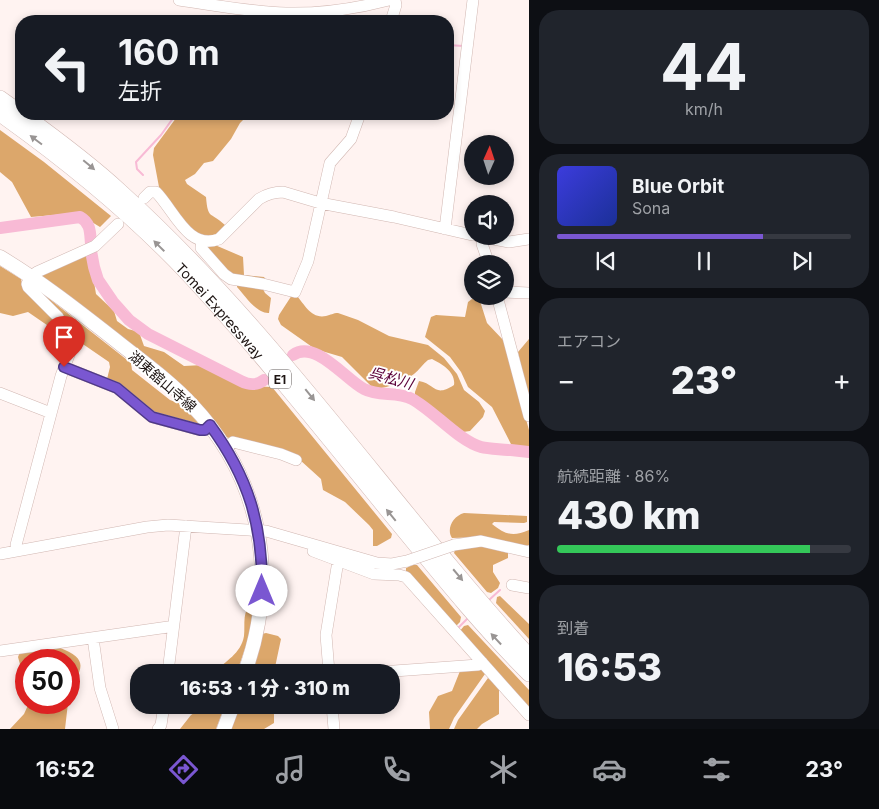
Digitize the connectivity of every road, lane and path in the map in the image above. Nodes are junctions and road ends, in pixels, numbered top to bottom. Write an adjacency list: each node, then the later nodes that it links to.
1 (179, 0): 5 (street)
2 (388, 0): 5 (street)
3 (395, 0): 6 (street)
4 (473, 0): 15 (street)
5 (335, 5)
6 (393, 15)
7 (0, 98): 8 (highway, Tomei Expressway / E1)
8 (15, 108)
9 (0, 114): 50 (highway, Tomei Expressway / E1, one-way to 9)
10 (31, 120): 44 (highway, Tomei Expressway / E1, one-way to 44)
11 (358, 120): 13 (street)
12 (144, 198): 18 (street)
13 (320, 203): 15 (street); 18 (street); 18 (street)
14 (118, 224): 21 (street)
15 (446, 229): 16 (street)
16 (464, 233)
17 (529, 239): 19 (street)
18 (202, 241)
19 (514, 241)
20 (0, 257): 21 (main road, 湖東舘山寺線)
21 (31, 276): 25 (street); 29 (main road, 湖東舘山寺線)
22 (514, 292): 23 (street)
23 (529, 293)
24 (499, 305): 28 (street)
25 (64, 367): 27 (street); 29 (street)
26 (0, 393): 27 (street)
27 (51, 413): 35 (street)
28 (529, 416)
29 (210, 425): 30 (main road, 湖東舘山寺線)
30 (226, 448): 31 (street); 33 (main road, 湖東舘山寺線)
31 (296, 460)
32 (186, 526): 33 (street); 35 (street); 41 (street)
33 (259, 530): 34 (street); 47 (main road, 湖東舘山寺線)
34 (294, 538): 36 (street, bridge); 38 (street)
35 (17, 551): 37 (street)
36 (529, 552)
37 (0, 554)
38 (338, 561): 45 (street); 48 (street)
39 (512, 585): 40 (street)
40 (529, 588)
41 (173, 628): 42 (street); 46 (street)
42 (93, 638): 43 (street); 55 (street)
43 (0, 651)
44 (529, 656)
45 (482, 662): 49 (street); 54 (street)
46 (169, 664)
47 (247, 664)
48 (328, 664)
49 (400, 671)
50 (529, 674)
51 (163, 714): 56 (street)
52 (230, 714): 57 (main road)
53 (333, 714): 58 (street)
54 (529, 715)
55 (113, 729)
56 (158, 729)
57 (224, 729)
58 (334, 729)

